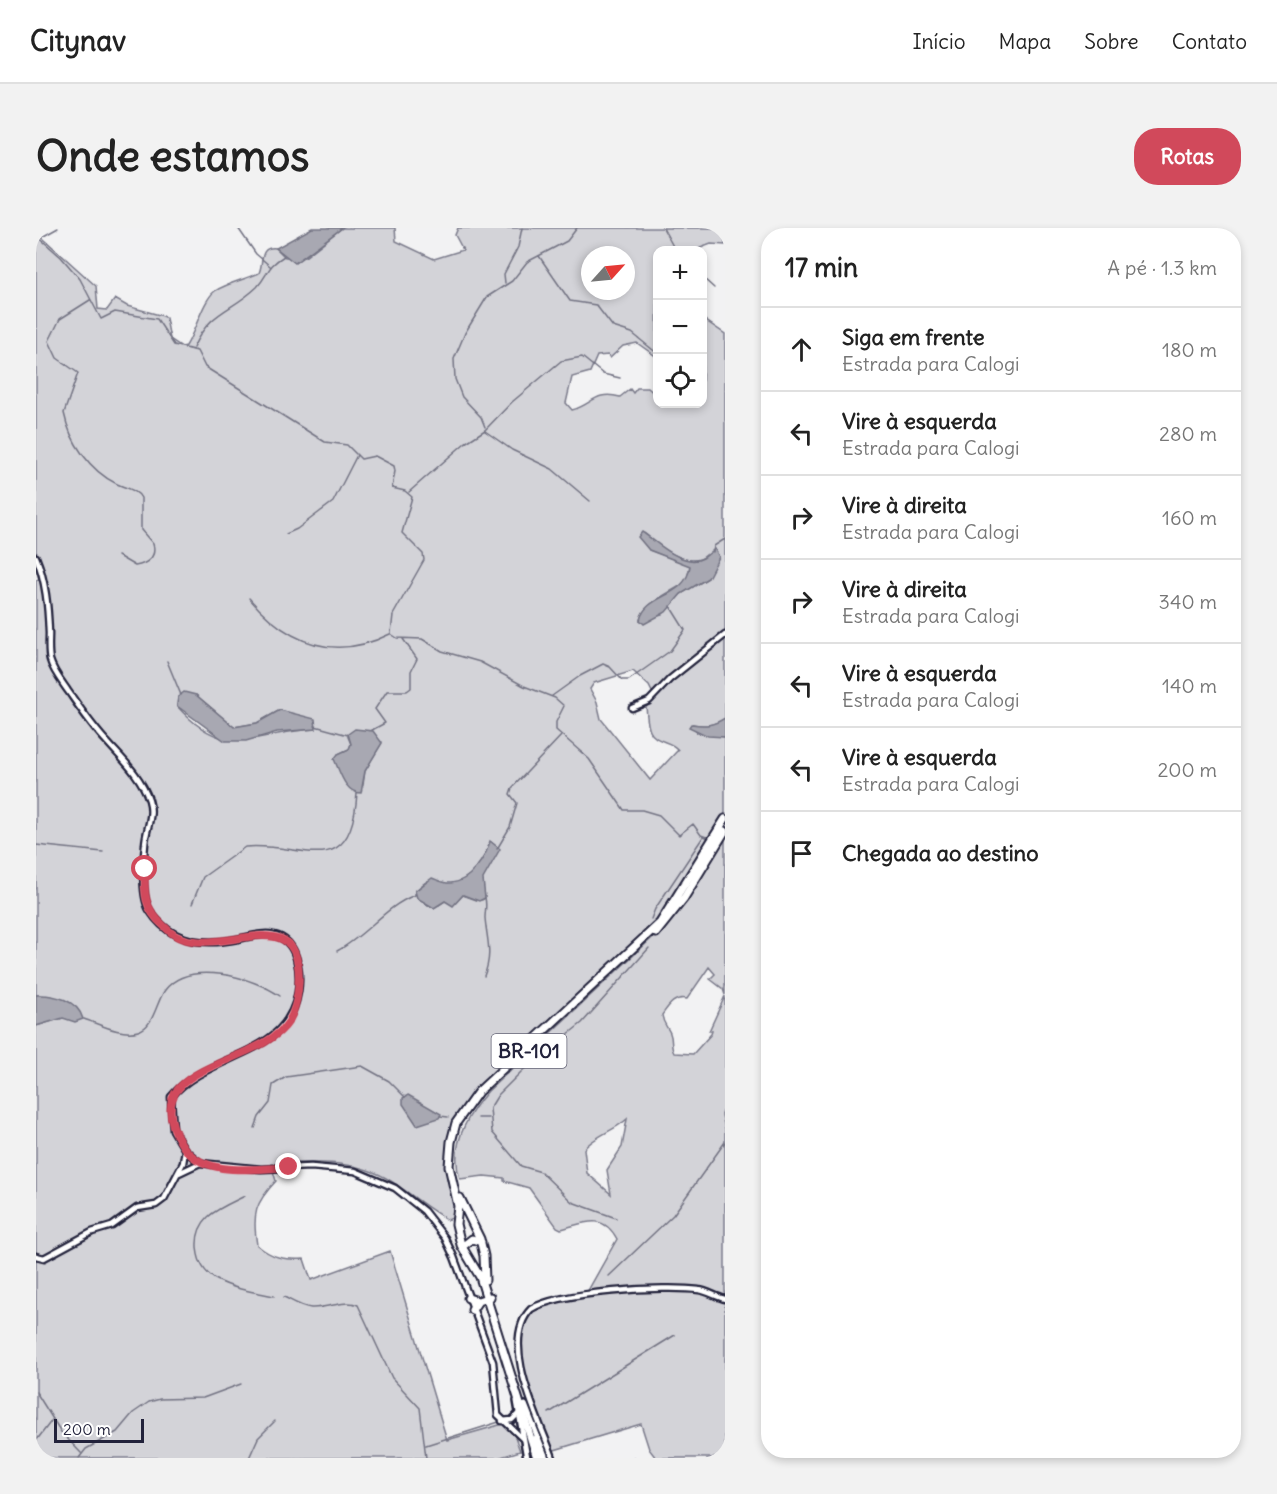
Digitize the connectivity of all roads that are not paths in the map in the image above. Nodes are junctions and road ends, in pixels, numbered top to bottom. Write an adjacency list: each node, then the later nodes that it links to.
1 (36, 557): 7 (street)
2 (725, 635): 3 (street)
3 (632, 708)
4 (725, 819): 5 (highway, BR-101)
5 (722, 833): 6 (highway, BR-101)
6 (711, 848): 10 (highway, BR-101); 11 (highway, BR-101)
7 (185, 1150): 8 (street); 9 (street)
8 (200, 1163): 9 (street); 14 (street)
9 (179, 1173): 12 (street)
10 (480, 1242): 11 (highway); 13 (highway, BR-101)
11 (462, 1246): 13 (highway, BR-101)
12 (36, 1256)
13 (488, 1297): 16 (highway); 18 (highway, BR-101); 24 (highway, BR-101)
14 (468, 1298): 16 (highway); 17 (street)
15 (725, 1299): 25 (street)
16 (478, 1301): 17 (highway)
17 (472, 1310): 20 (street)
18 (518, 1396): 19 (main road, BR-101); 23 (highway)
19 (518, 1414): 20 (street); 21 (main road, BR-101)
20 (502, 1421): 21 (street)
21 (523, 1439): 22 (main road, BR-101)
22 (527, 1458)
23 (537, 1458)
24 (544, 1458)
25 (553, 1458)

